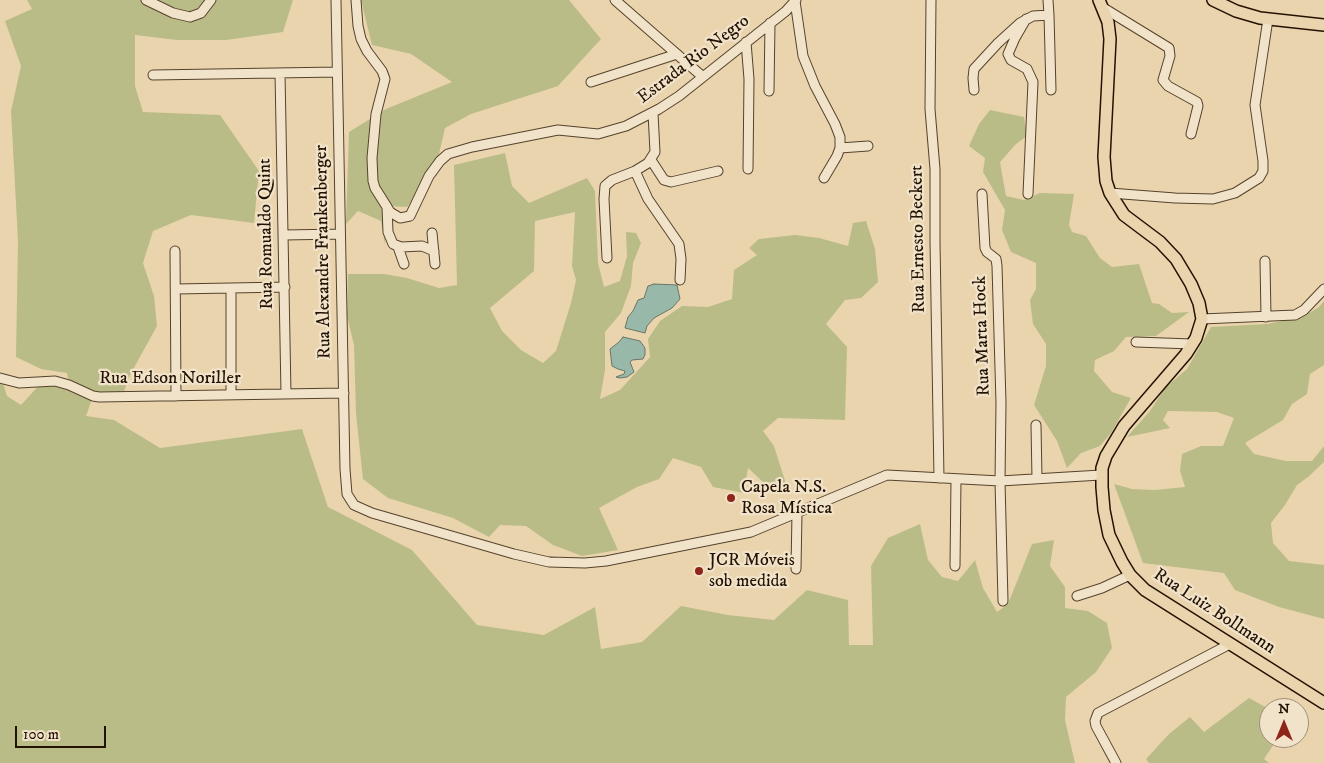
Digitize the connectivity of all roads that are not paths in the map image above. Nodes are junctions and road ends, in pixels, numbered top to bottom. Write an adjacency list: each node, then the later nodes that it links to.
1 (146, 0): 2 (street)
2 (211, 0)
3 (336, 0): 18 (street, Rua Alexandre Frankenberger)
4 (356, 0): 38 (street)
5 (615, 0): 17 (street)
6 (931, 0): 65 (street, Rua Ernesto Beckert)
7 (1048, 0): 11 (street)
8 (1214, 0): 13 (main road)
9 (796, 1): 14 (street, Estrada Rio Negro); 29 (street)
10 (1101, 3): 27 (street); 35 (main road)
11 (1049, 15): 12 (street); 24 (street)
12 (1026, 19): 23 (street); 37 (street)
13 (1268, 19): 15 (main road); 35 (street)
14 (770, 23): 16 (street, Estrada Rio Negro); 25 (street)
15 (1324, 25)
16 (746, 42): 21 (street, Estrada Rio Negro); 31 (street)
17 (677, 54): 21 (street); 22 (street)
18 (337, 72): 19 (street); 40 (street, Rua Alexandre Frankenberger)
19 (280, 73): 20 (street); 41 (street, Rua Romualdo Quint)
20 (153, 75)
21 (703, 77): 26 (street, Estrada Rio Negro)
22 (591, 82)
23 (974, 90)
24 (1051, 90)
25 (769, 91)
26 (653, 113): 30 (street); 38 (street, Estrada Rio Negro)
27 (1191, 134)
28 (868, 146): 29 (street)
29 (840, 148): 34 (street)
30 (651, 160): 32 (street); 33 (street)
31 (748, 169)
32 (635, 171): 45 (street); 49 (street)
33 (718, 171)
34 (824, 178)
35 (1110, 193): 55 (main road)
36 (982, 194): 68 (street, Rua Marta Hock)
37 (1028, 194)
38 (387, 207): 42 (street)
39 (432, 233): 44 (street)
40 (340, 234): 41 (street); 59 (street, Rua Alexandre Frankenberger)
41 (284, 235): 50 (street, Rua Romualdo Quint)
42 (398, 247): 44 (street); 47 (street)
43 (175, 251): 52 (street)
44 (434, 251): 48 (street)
45 (607, 258)
46 (1265, 261): 54 (street)
47 (404, 264)
48 (435, 264)
49 (680, 280)
50 (284, 287): 51 (street); 60 (street, Rua Romualdo Quint)
51 (231, 288): 52 (street); 61 (street)
52 (176, 289): 62 (street)
53 (1324, 290): 54 (street)
54 (1266, 316): 55 (street)
55 (1202, 319): 57 (main road, Rua Luiz Bollmann)
56 (1136, 342): 57 (street)
57 (1192, 344): 64 (main road, Rua Luiz Bollmann)
58 (0, 378): 62 (street, Rua Edson Noriller)
59 (344, 393): 60 (street, Rua Edson Noriller); 69 (street, Rua Alexandre Frankenberger)
60 (286, 394): 61 (street, Rua Edson Noriller)
61 (231, 395): 62 (street, Rua Edson Noriller)
62 (176, 396)
63 (1036, 425): 67 (street)
64 (1101, 475): 67 (street); 72 (main road, Rua Luiz Bollmann)
65 (939, 478): 66 (street); 69 (street)
66 (956, 479): 68 (street); 70 (street)
67 (1037, 479): 68 (street)
68 (1000, 481): 74 (street, Rua Marta Hock)
69 (797, 514): 71 (street)
70 (955, 566)
71 (796, 569)
72 (1130, 574): 73 (street); 75 (main road, Rua Luiz Bollmann)
73 (1077, 596)
74 (1003, 601)
75 (1230, 644): 76 (main road, Rua Luiz Bollmann); 77 (street)
76 (1324, 703)
77 (1116, 763)

